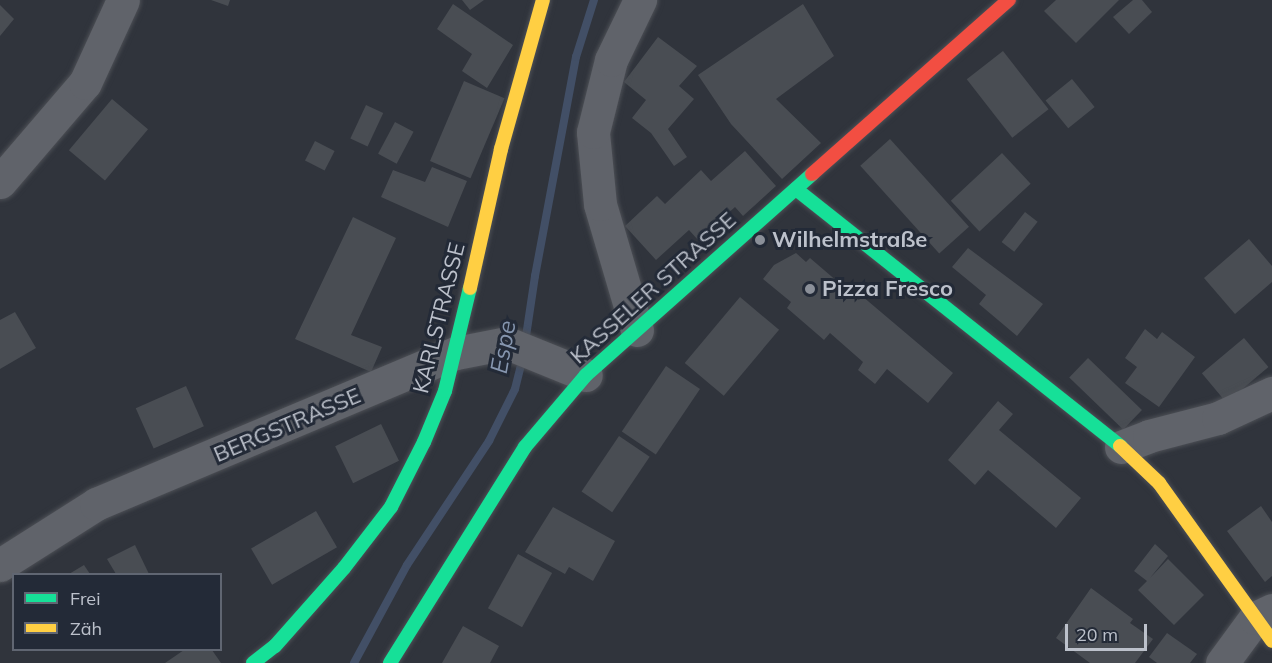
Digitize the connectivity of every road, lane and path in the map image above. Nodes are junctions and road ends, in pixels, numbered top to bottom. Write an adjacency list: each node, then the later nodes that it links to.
1 (123, 0): 5 (street)
2 (543, 0): 8 (street, KARLSTRASSE)
3 (640, 0): 7 (street)
4 (1009, 0): 6 (street, KASSELER STRASSE)
5 (0, 182)
6 (796, 189): 7 (street, KASSELER STRASSE); 11 (street)
7 (637, 330): 9 (street, KASSELER STRASSE)
8 (456, 353): 9 (street, BERGSTRASSE); 12 (street, BERGSTRASSE); 14 (street, KARLSTRASSE)
9 (586, 375): 15 (street, KASSELER STRASSE)
10 (1272, 393): 11 (street)
11 (1121, 447): 13 (street)
12 (0, 565)
13 (1266, 623): 16 (street)
14 (253, 663)
15 (390, 663)
16 (1222, 663)

